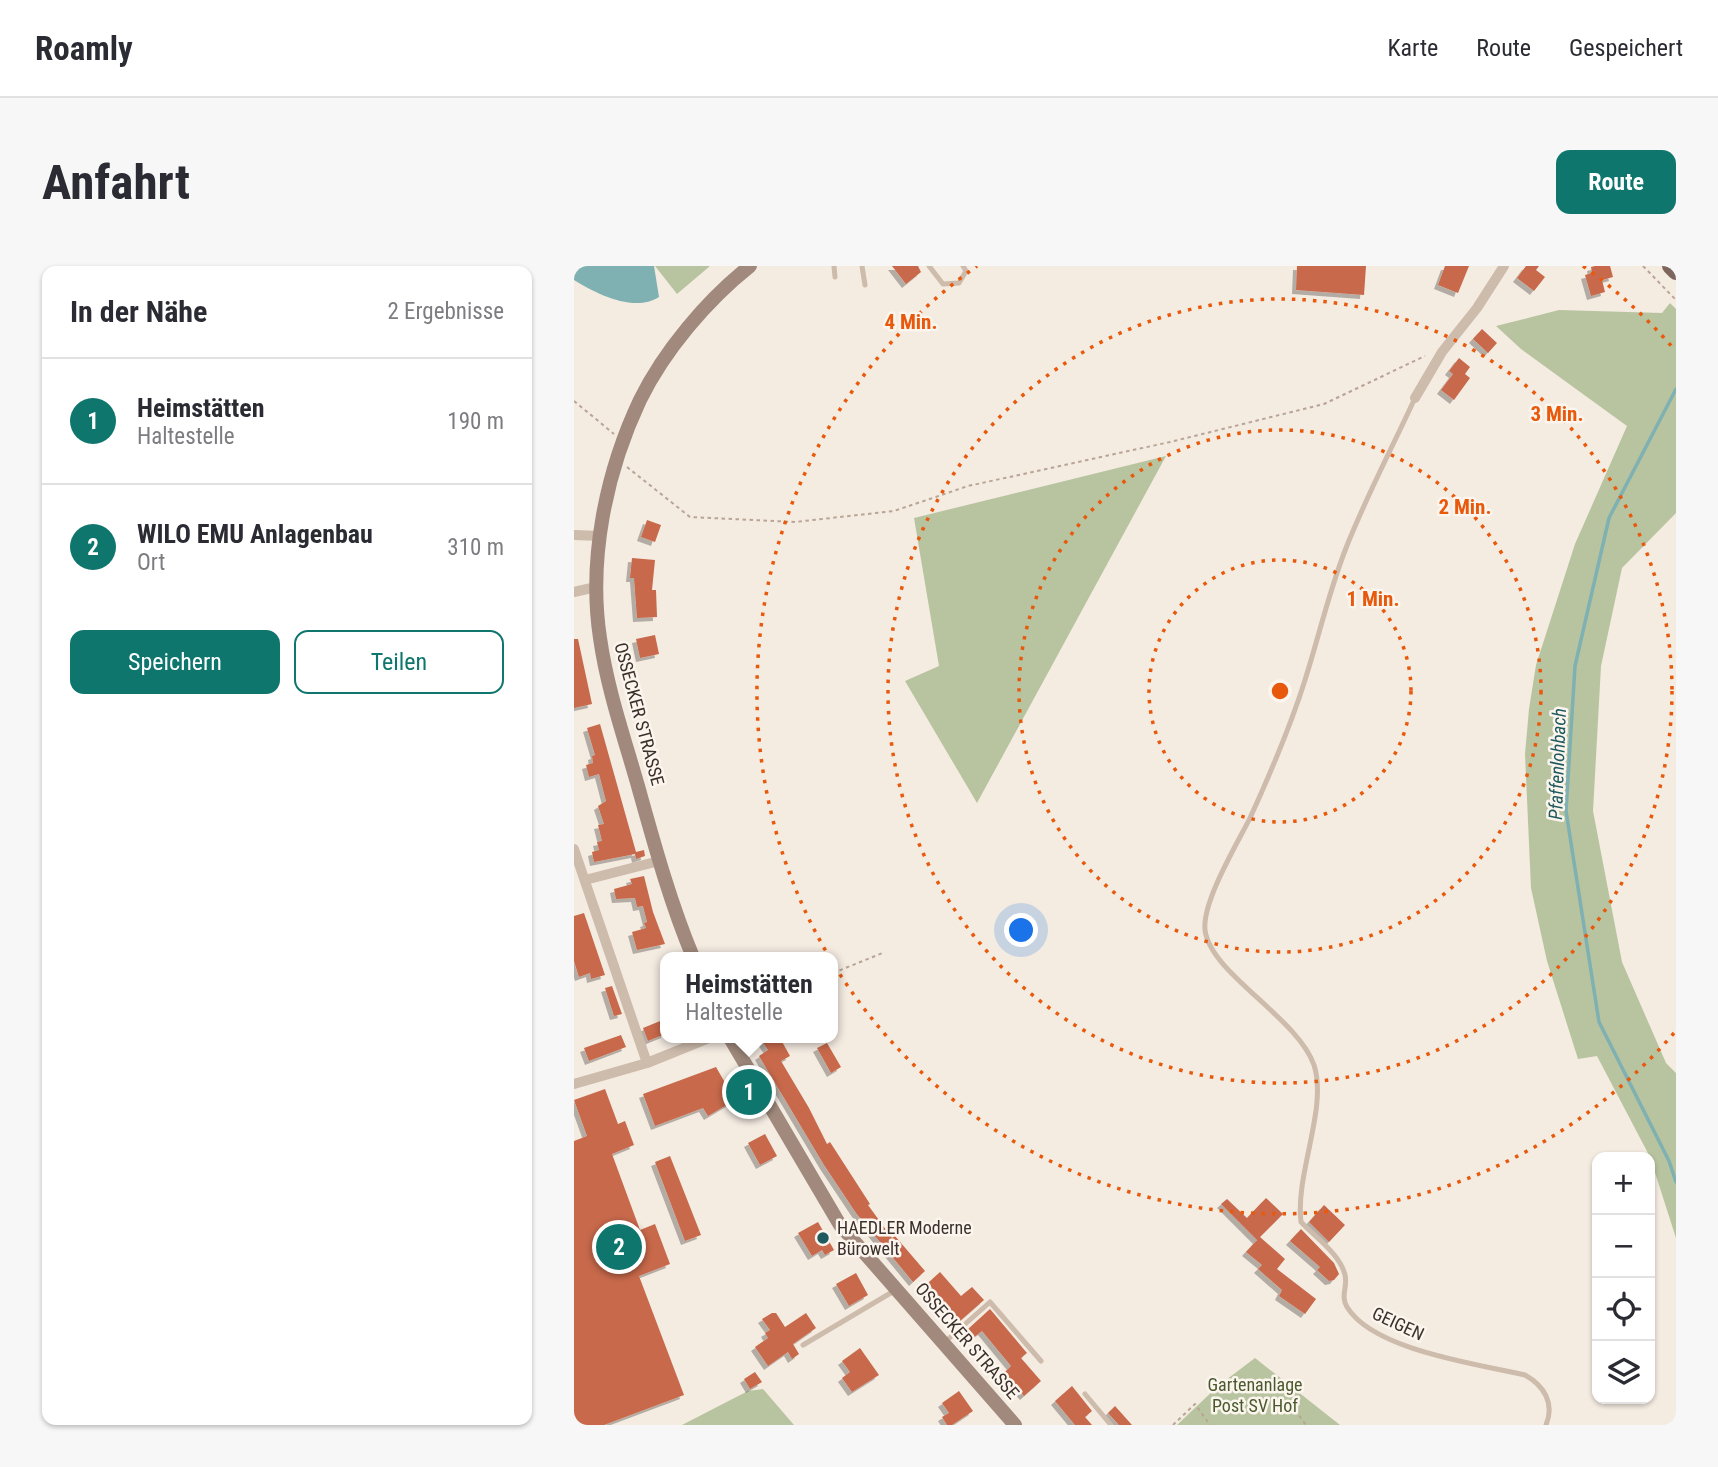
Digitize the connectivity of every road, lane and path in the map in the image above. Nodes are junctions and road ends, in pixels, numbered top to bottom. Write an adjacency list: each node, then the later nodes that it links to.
1 (750, 266): 16 (street, OSSECKER STRASSE)
2 (834, 266): 10 (lane)
3 (862, 266): 11 (lane)
4 (929, 266): 5 (lane)
5 (963, 266)
6 (1504, 266): 13 (street)
7 (1643, 266): 12 (path)
8 (1670, 266): 9 (main road)
9 (1676, 272)
10 (835, 277)
11 (865, 285)
12 (1676, 300)
13 (1442, 352): 14 (street); 17 (path)
14 (1415, 398): 43 (lane, GEIGEN)
15 (574, 401): 16 (path)
16 (623, 444): 17 (street, OSSECKER STRASSE)
17 (618, 460): 19 (street, OSSECKER STRASSE)
18 (574, 535): 19 (street)
19 (601, 536): 20 (street, OSSECKER STRASSE)
20 (596, 587): 21 (street); 23 (street, OSSECKER STRASSE)
21 (574, 592)
22 (574, 849): 24 (street)
23 (659, 861): 24 (street); 25 (street, OSSECKER STRASSE)
24 (584, 880): 30 (street)
25 (692, 952)
26 (885, 953): 27 (path)
27 (838, 972)
28 (697, 1043): 30 (street)
29 (733, 1043): 32 (street, OSSECKER STRASSE)
30 (647, 1063): 31 (street)
31 (574, 1084)
32 (897, 1289): 33 (street, OSSECKER STRASSE); 34 (lane)
33 (943, 1343): 35 (lane); 38 (street, OSSECKER STRASSE)
34 (803, 1345)
35 (1041, 1361)
36 (1085, 1394): 39 (lane)
37 (1296, 1410): 42 (path)
38 (1015, 1425)
39 (1111, 1425)
40 (1173, 1425): 41 (path)
41 (1210, 1425)
42 (1306, 1425)
43 (1546, 1425)

